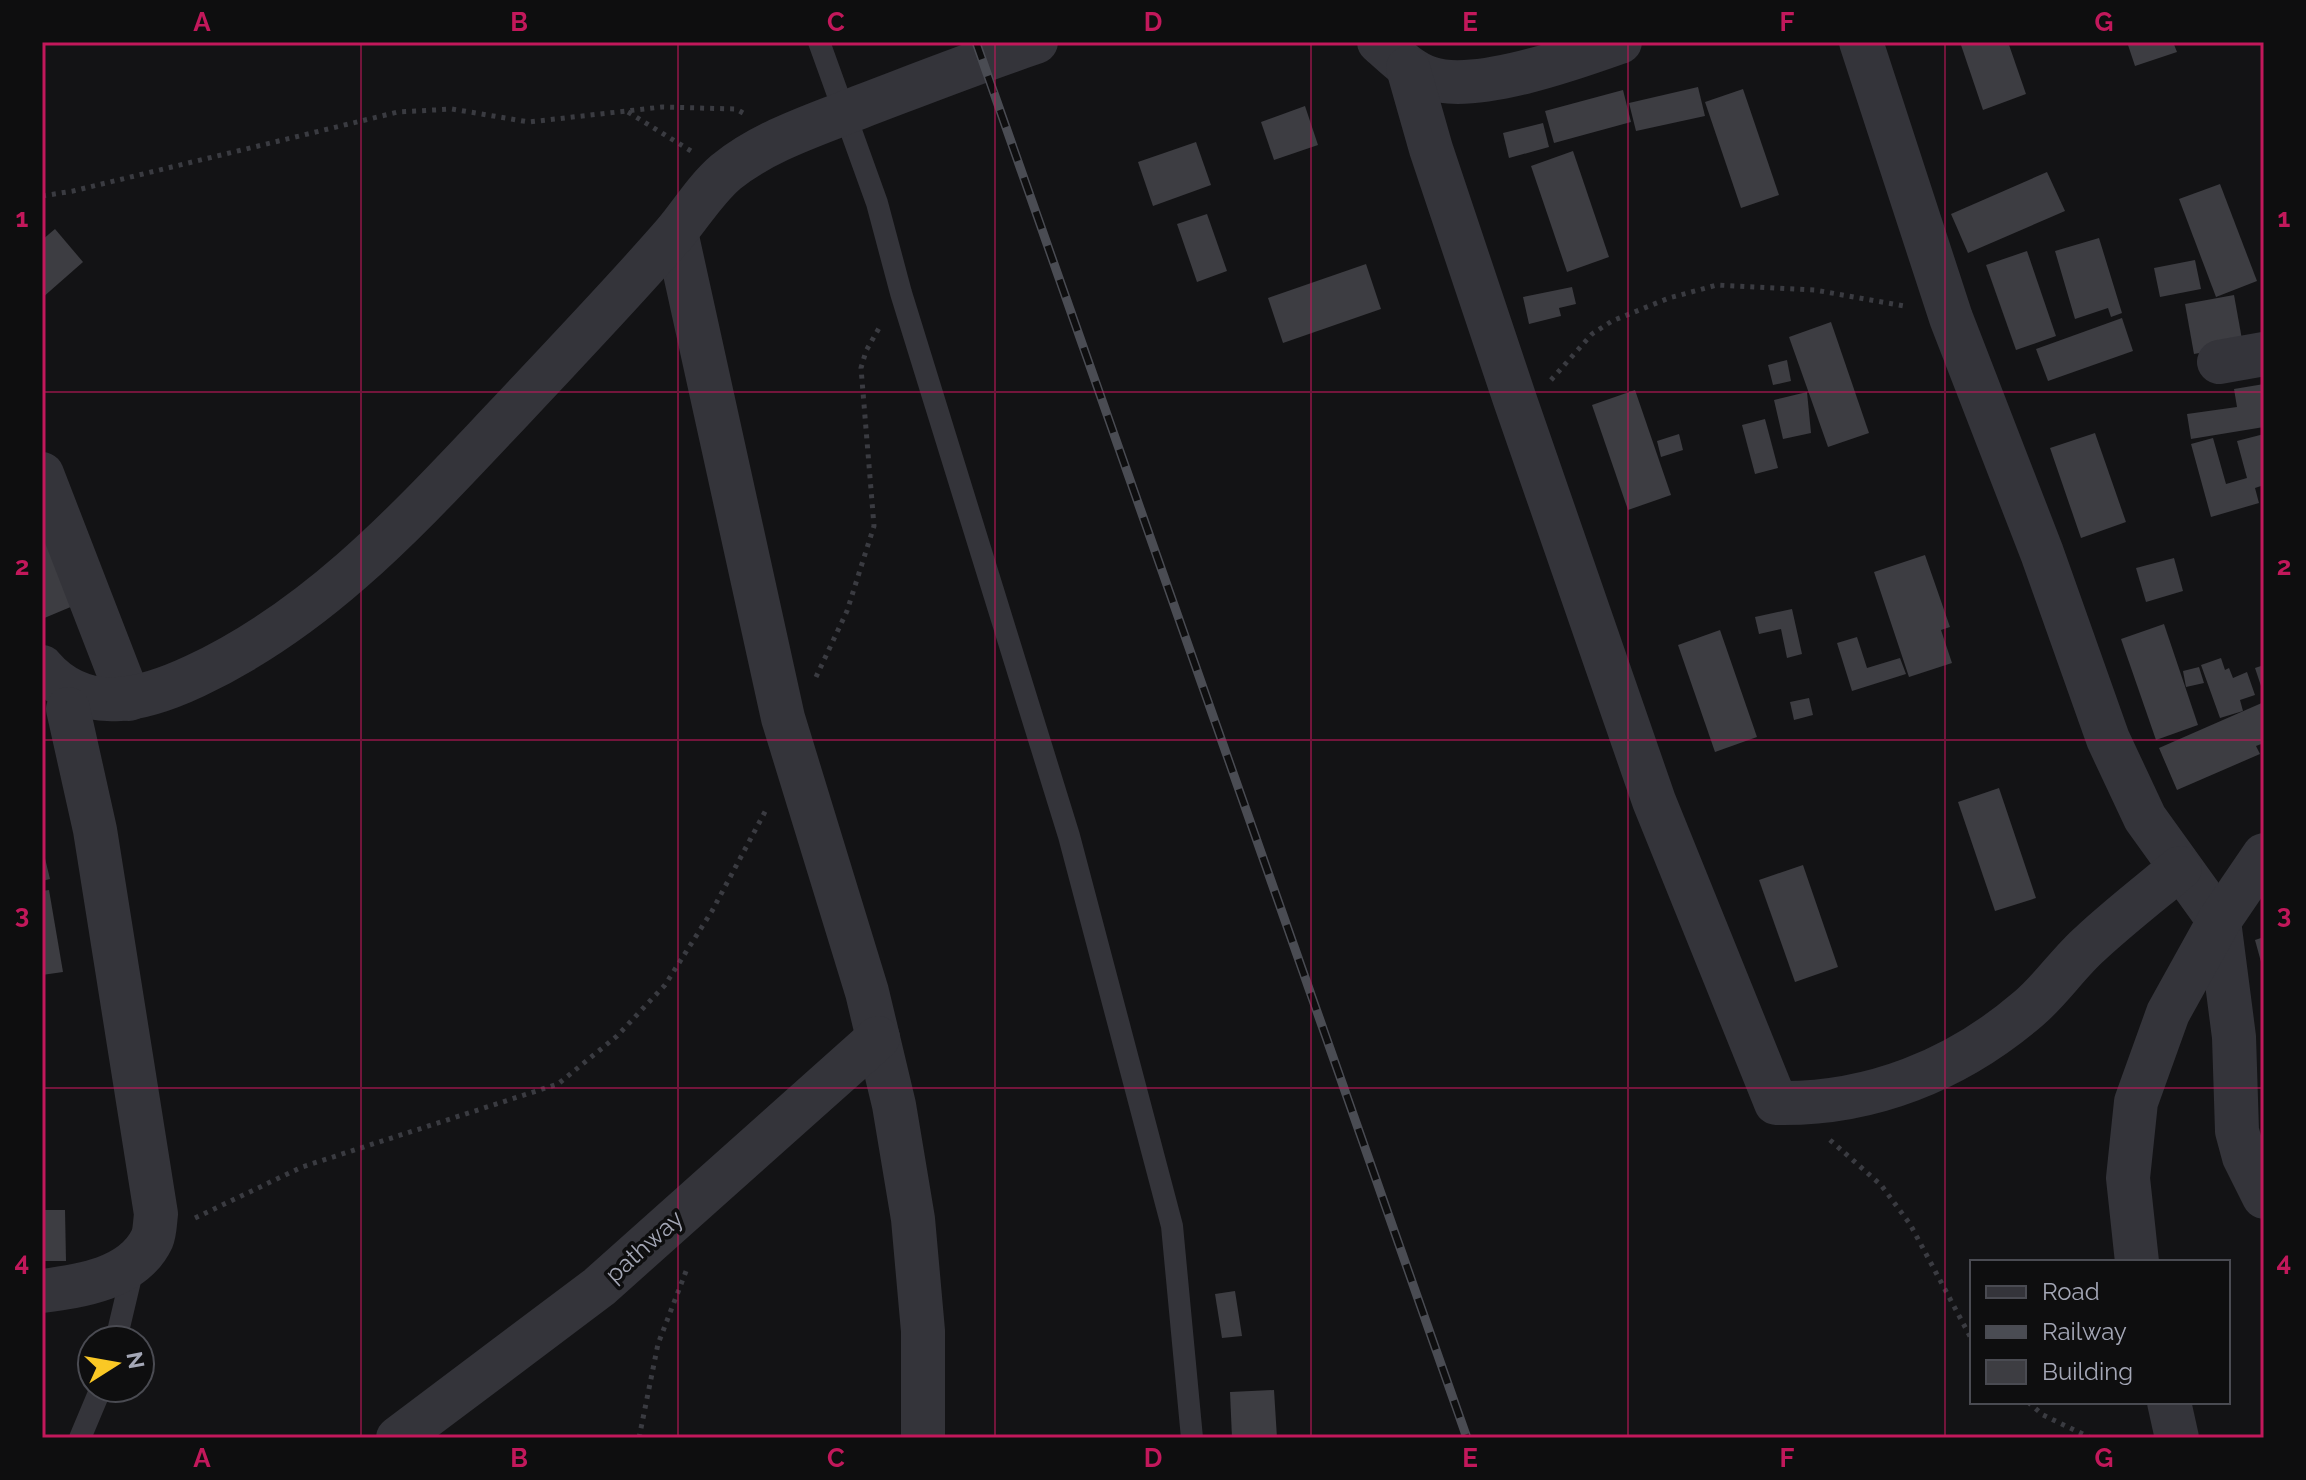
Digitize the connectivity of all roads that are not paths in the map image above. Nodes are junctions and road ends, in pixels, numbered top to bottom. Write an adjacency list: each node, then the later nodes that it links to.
1 (819, 42): 6 (lane)
2 (1036, 42): 6 (street)
3 (1620, 42): 5 (street)
4 (1861, 42): 14 (street)
5 (1394, 55): 14 (street)
6 (845, 113): 7 (street); 27 (lane)
7 (676, 232): 12 (street); 16 (street)
8 (2264, 354): 9 (street)
9 (2219, 362)
10 (42, 474): 12 (street)
11 (42, 667): 12 (street)
12 (84, 707): 18 (street)
13 (2264, 855): 15 (street)
14 (2180, 868): 15 (street)
15 (2219, 921): 17 (street); 19 (street)
16 (878, 1038): 25 (street, pathway); 26 (street)
17 (2264, 1197)
18 (144, 1249): 20 (street); 21 (lane)
19 (2137, 1260)
20 (42, 1291)
21 (121, 1324)
22 (94, 1404): 24 (lane)
23 (2169, 1404): 28 (street)
24 (80, 1438)
25 (398, 1438)
26 (923, 1438)
27 (1192, 1438)
28 (2177, 1438)

